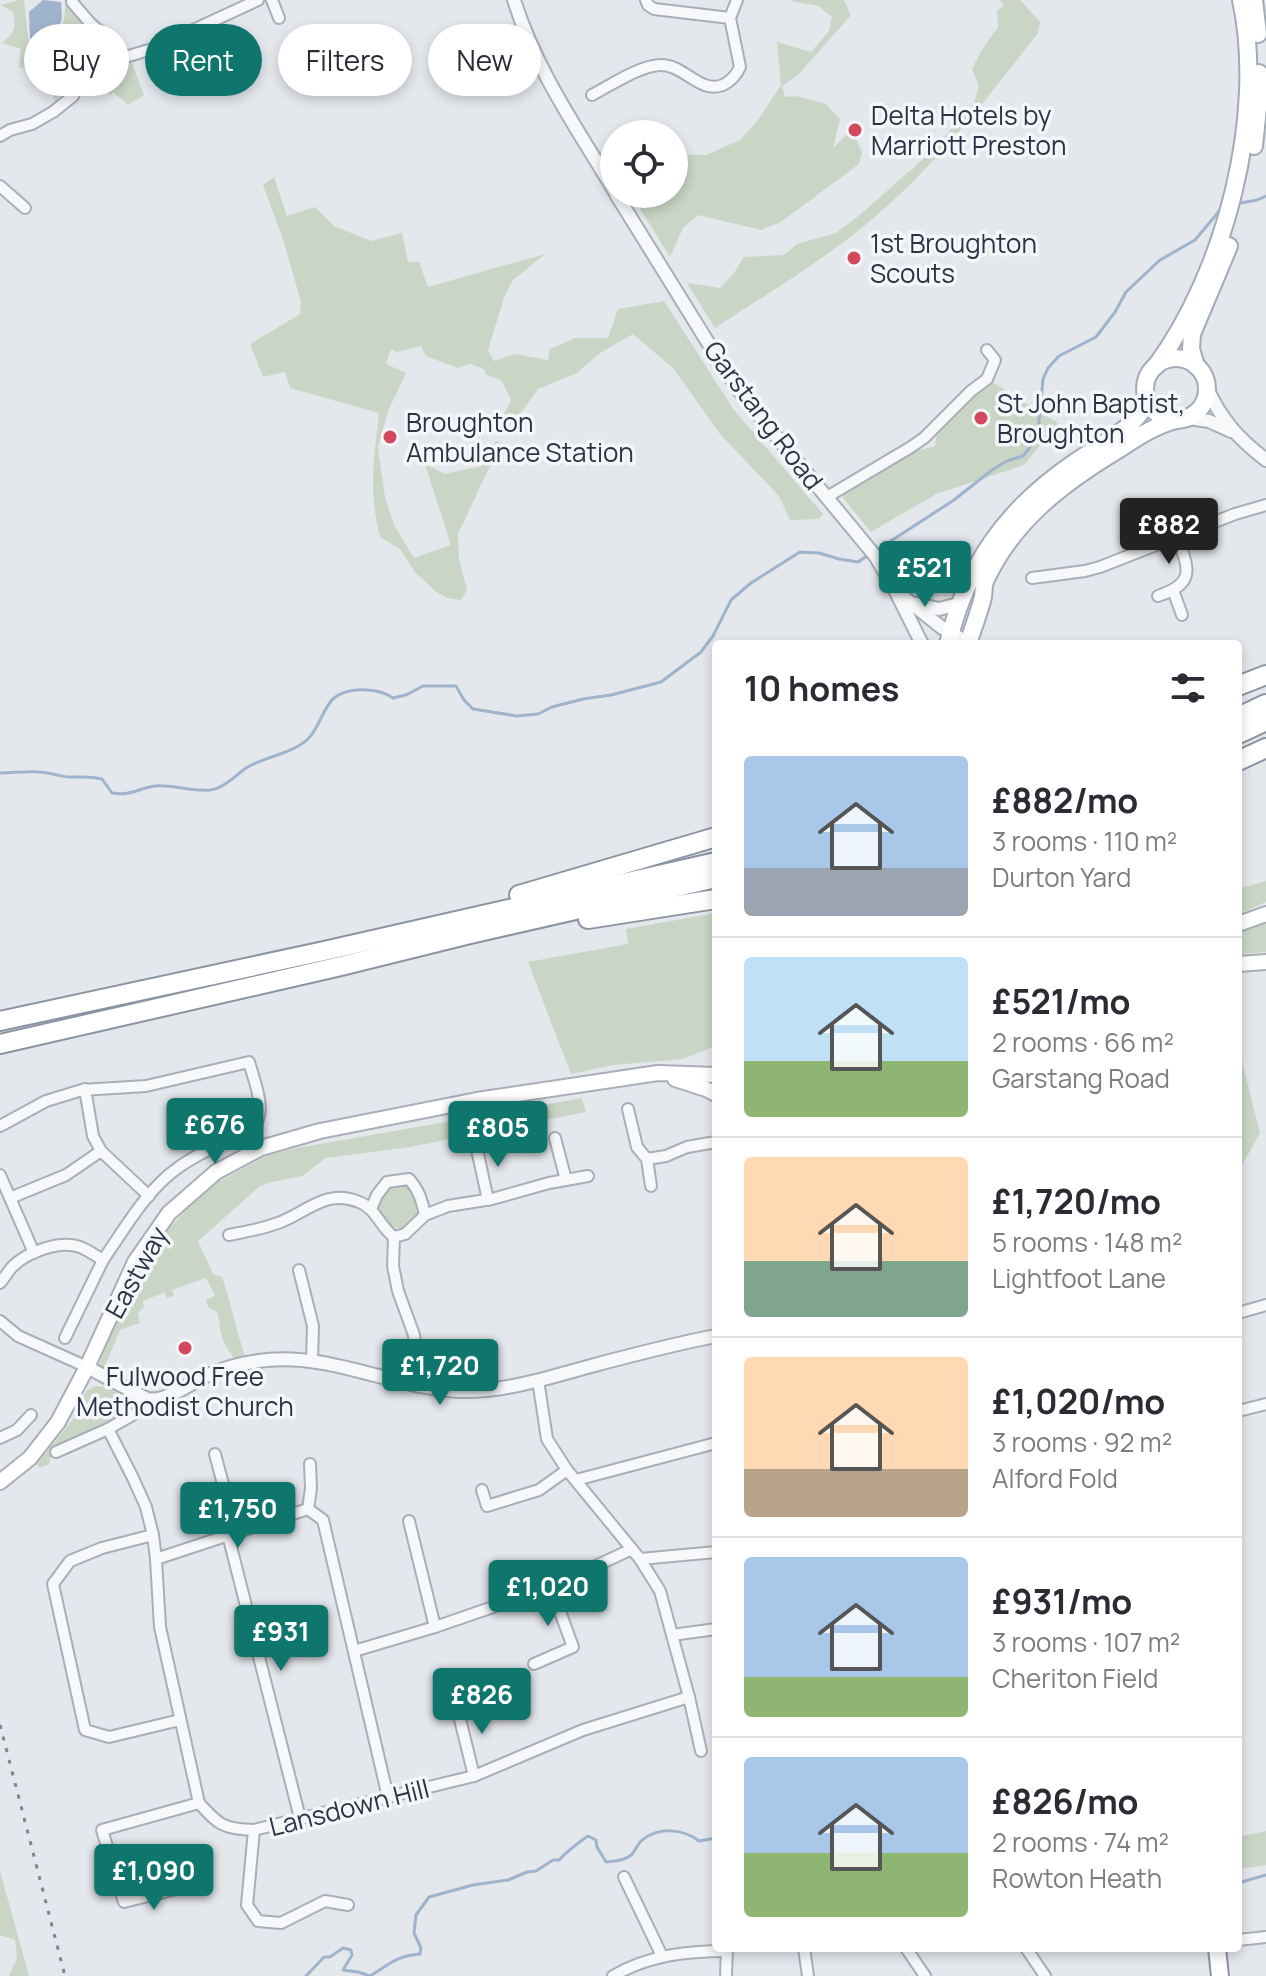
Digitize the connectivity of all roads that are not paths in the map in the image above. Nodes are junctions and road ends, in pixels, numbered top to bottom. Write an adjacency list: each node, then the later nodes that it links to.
1 (258, 0): 12 (street)
2 (272, 0): 9 (street)
3 (514, 0): 16 (street, Garstang Road)
4 (646, 0): 10 (street)
5 (737, 0): 10 (street)
6 (1241, 0): 21 (main road)
7 (1254, 0): 22 (main road)
8 (72, 2): 11 (street)
9 (279, 18)
10 (730, 18): 13 (street)
11 (91, 24)
12 (129, 56)
13 (592, 95)
14 (73, 96): 15 (street)
15 (0, 136)
16 (600, 167)
17 (0, 186): 18 (street)
18 (25, 208)
19 (625, 208): 28 (street, Garstang Road)
20 (987, 350): 28 (street)
21 (1156, 366): 22 (main road); 24 (main road)
22 (1196, 366): 23 (main road)
23 (1207, 388): 25 (main road); 26 (street)
24 (1146, 398): 25 (main road); 35 (main road)
25 (1183, 419): 26 (street); 39 (main road)
26 (1234, 433): 27 (street)
27 (1266, 460)
28 (827, 497): 33 (street, Garstang Road)
29 (1266, 505): 30 (street)
30 (1177, 537): 31 (street); 32 (street)
31 (1032, 578)
32 (1173, 590): 34 (street); 36 (street)
33 (899, 593): 35 (street); 37 (street, Garstang Road); 38 (street, Garstang Road)
34 (1158, 596)
35 (959, 604): 37 (main road)
36 (1182, 615)
37 (949, 638)
38 (920, 640)
39 (969, 640)
40 (1266, 675): 41 (highway)
41 (1242, 684)
42 (1266, 704): 43 (highway)
43 (1242, 715)
44 (1266, 721): 46 (highway)
45 (1266, 730): 47 (highway)
46 (1242, 732)
47 (1242, 740)
48 (1266, 748): 49 (highway)
49 (1242, 759)
50 (712, 838): 56 (highway)
51 (712, 863): 56 (highway)
52 (712, 879): 59 (highway)
53 (712, 900): 59 (highway)
54 (1266, 914): 55 (main road)
55 (1242, 923)
56 (324, 951): 60 (highway)
57 (1266, 962): 58 (main road)
58 (1242, 964)
59 (341, 966): 61 (highway)
60 (0, 1021)
61 (0, 1044)
62 (658, 1073): 63 (main road, Eastway); 65 (main road, Eastway); 94 (main road, Eastway)
63 (712, 1075)
64 (85, 1089): 67 (street); 71 (street); 77 (street)
65 (712, 1092)
66 (628, 1109): 72 (street)
67 (0, 1126)
68 (555, 1138): 75 (street)
69 (712, 1143): 72 (street)
70 (476, 1145): 79 (street)
71 (101, 1151): 77 (street); 78 (street)
72 (647, 1159): 76 (street)
73 (0, 1175): 78 (street)
74 (588, 1176): 75 (street)
75 (566, 1180): 79 (street)
76 (651, 1186)
77 (149, 1196): 85 (street)
78 (10, 1198): 84 (street)
79 (488, 1200): 81 (street)
80 (371, 1209): 81 (street); 82 (street); 83 (street)
81 (425, 1215): 83 (street)
82 (229, 1235)
83 (394, 1237): 96 (street)
84 (34, 1253): 85 (street); 87 (street)
85 (103, 1260): 92 (street)
86 (299, 1270): 93 (street)
87 (0, 1283)
88 (1266, 1305): 89 (street)
89 (1242, 1312)
90 (0, 1321): 94 (street)
91 (712, 1337): 95 (street)
92 (65, 1338)
93 (312, 1361): 96 (street); 97 (street)
94 (87, 1367): 97 (street); 109 (main road, Eastway)
95 (538, 1380): 96 (street); 107 (street)
96 (415, 1385)
97 (157, 1401): 101 (street)
98 (1266, 1404): 99 (street)
99 (1242, 1410)
100 (31, 1415): 102 (street)
101 (108, 1429): 104 (street); 114 (street)
102 (0, 1438)
103 (712, 1444): 108 (street)
104 (56, 1452)
105 (215, 1454): 113 (street)
106 (310, 1464): 111 (street)
107 (567, 1470): 108 (street); 110 (street)
108 (576, 1480): 115 (street)
109 (0, 1482)
110 (482, 1490)
111 (308, 1509): 113 (street); 123 (street)
112 (409, 1521): 120 (street)
113 (232, 1534): 117 (street); 132 (street)
114 (153, 1535): 117 (street); 127 (street)
115 (632, 1549): 118 (street); 119 (street)
116 (712, 1552): 118 (street)
117 (156, 1559): 127 (street)
118 (640, 1559): 122 (street)
119 (551, 1587): 120 (street); 124 (street)
120 (435, 1627): 123 (street)
121 (712, 1630): 122 (street)
122 (672, 1635): 126 (street)
123 (354, 1651): 130 (street)
124 (534, 1664)
125 (482, 1692): 129 (street)
126 (689, 1697): 128 (street); 129 (street, Lansdown Hill)
127 (180, 1720): 131 (street)
128 (701, 1751)
129 (474, 1776): 130 (street, Lansdown Hill)
130 (388, 1797): 132 (street, Lansdown Hill)
131 (199, 1803): 133 (street, Lansdown Hill); 135 (street)
132 (300, 1818): 133 (street, Lansdown Hill)
133 (254, 1830): 136 (street)
134 (624, 1877): 145 (street)
135 (176, 1889)
136 (348, 1905)
137 (1266, 1937): 138 (street)
138 (1242, 1940)
139 (712, 1950): 145 (street)
140 (727, 1952): 147 (street)
141 (805, 1952): 148 (street)
142 (909, 1952): 149 (street)
143 (1029, 1952): 150 (street)
144 (1217, 1952): 151 (main road)
145 (662, 1956): 146 (street)
146 (613, 1976)
147 (726, 1976)
148 (808, 1976)
149 (925, 1976)
150 (1045, 1976)
151 (1220, 1976)

